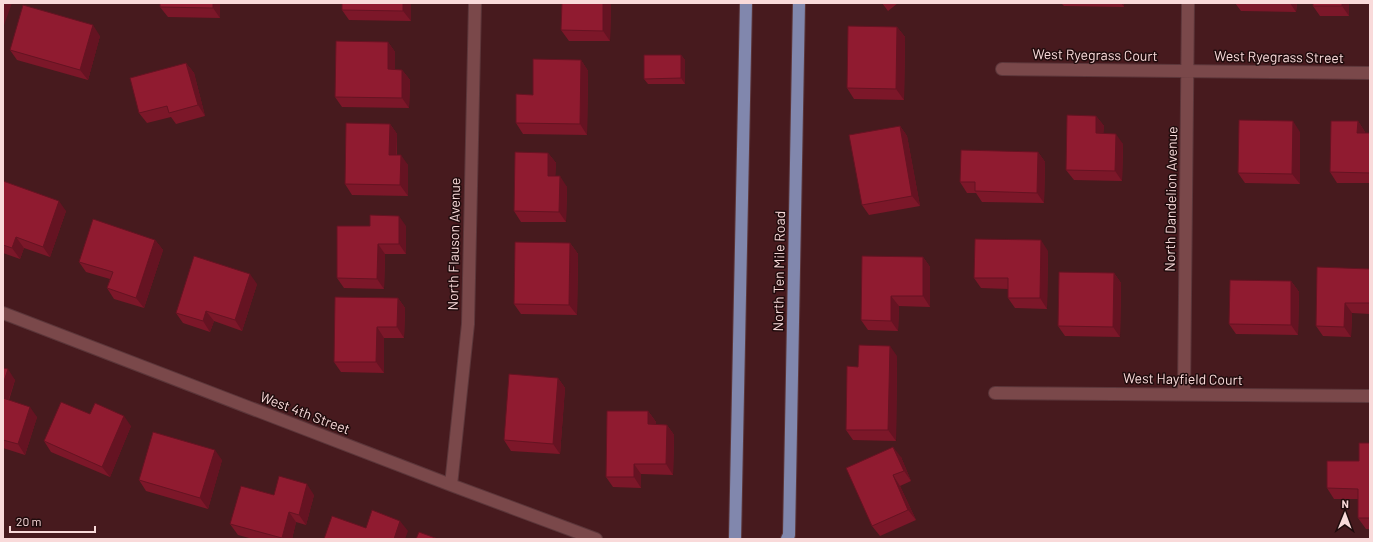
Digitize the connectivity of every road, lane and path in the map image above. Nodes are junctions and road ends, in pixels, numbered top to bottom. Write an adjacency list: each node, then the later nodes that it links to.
1 (475, 3): 12 (street, North Flauson Avenue)
2 (746, 3): 14 (main road)
3 (799, 3): 15 (main road, North Ten Mile Road)
4 (1188, 3): 6 (street, North Dandelion Avenue)
5 (1002, 69): 6 (street, West Ryegrass Court)
6 (1188, 71): 7 (street, West Ryegrass Street); 10 (street, North Dandelion Avenue)
7 (1370, 73)
8 (3, 313): 12 (street, West 4th Street)
9 (995, 392): 10 (street, West Hayfield Court)
10 (1184, 394): 11 (street, West Hayfield Court)
11 (1370, 396)
12 (450, 485): 13 (street, West 4th Street)
13 (596, 539)
14 (735, 539)
15 (787, 539)

